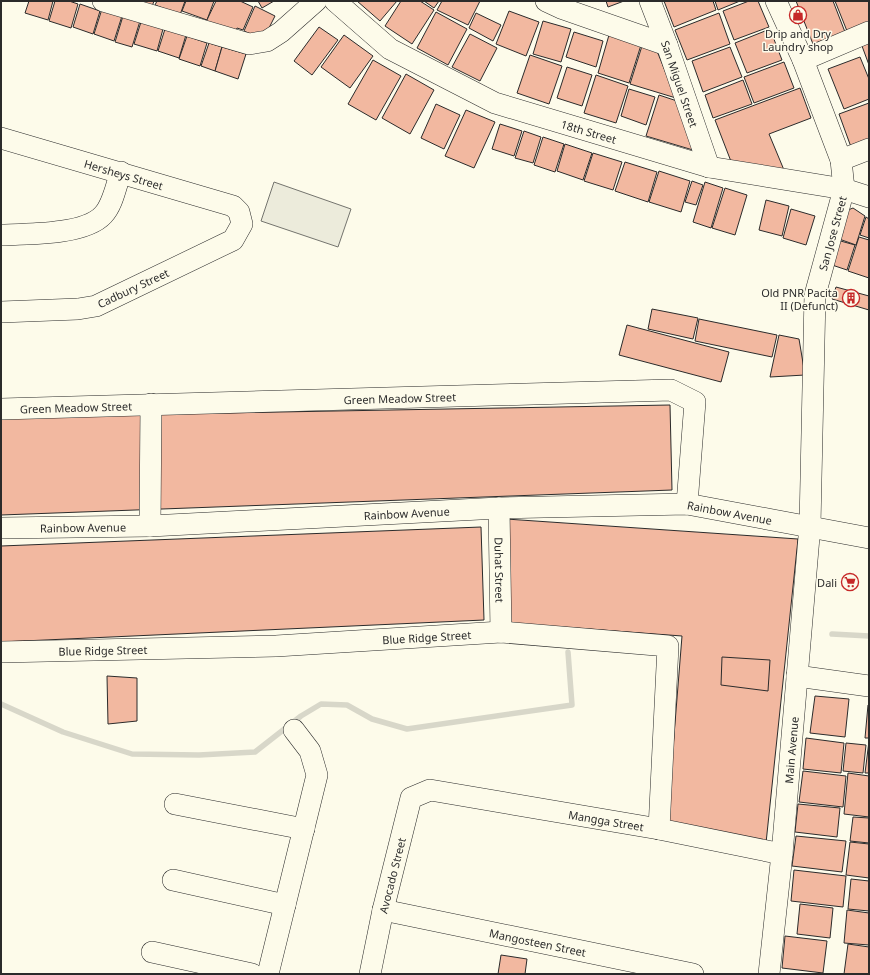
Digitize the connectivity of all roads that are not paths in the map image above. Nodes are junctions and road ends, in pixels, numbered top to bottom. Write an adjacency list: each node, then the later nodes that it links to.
1 (103, 1): 2 (street)
2 (316, 1)
3 (335, 1): 13 (street, 18th Street)
4 (546, 1): 8 (street)
5 (650, 1): 8 (street, San Miguel Street)
6 (776, 1): 9 (street, San Jose Street)
7 (869, 32): 9 (street)
8 (667, 45): 13 (street, San Miguel Street)
9 (803, 60): 12 (street, San Jose Street)
10 (1, 138): 14 (street, Hersheys Street)
11 (869, 149): 12 (street)
12 (841, 160): 15 (street, San Jose Street)
13 (710, 167): 15 (street, 18th Street)
14 (121, 172): 17 (street, Hersheys Street); 18 (street)
15 (844, 189): 16 (street, 18th Street); 24 (street, San Jose Street)
16 (869, 197)
17 (242, 218): 19 (street, Cadbury Street)
18 (1, 235)
19 (1, 312)
20 (151, 404): 21 (street, Green Meadow Street); 22 (street, Green Meadow Street); 25 (street)
21 (1, 409)
22 (687, 504): 23 (street, Rainbow Avenue); 24 (street, Rainbow Avenue)
23 (499, 508): 25 (street, Rainbow Avenue); 28 (street, Duhat Street)
24 (810, 525): 27 (street, Rainbow Avenue); 30 (street, Main Avenue)
25 (150, 526): 26 (street, Rainbow Avenue)
26 (1, 528)
27 (869, 538)
28 (501, 632): 29 (street, Blue Ridge Street); 36 (street, Blue Ridge Street)
29 (1, 652)
30 (797, 676): 31 (street); 37 (street, Main Avenue)
31 (869, 686)
32 (294, 730): 35 (street)
33 (430, 790): 36 (street, Mangga Street); 40 (street, Avocado Street)
34 (175, 804): 35 (street)
35 (304, 829): 39 (street)
36 (659, 829): 37 (street, Mangga Street)
37 (782, 854): 46 (street, Main Avenue)
38 (173, 880): 39 (street)
39 (285, 905): 43 (street)
40 (383, 910): 44 (street, Avocado Street); 45 (street, Mangosteen Street)
41 (152, 952): 42 (street)
42 (252, 974)
43 (268, 974)
44 (370, 974)
45 (693, 974)
46 (768, 974)

